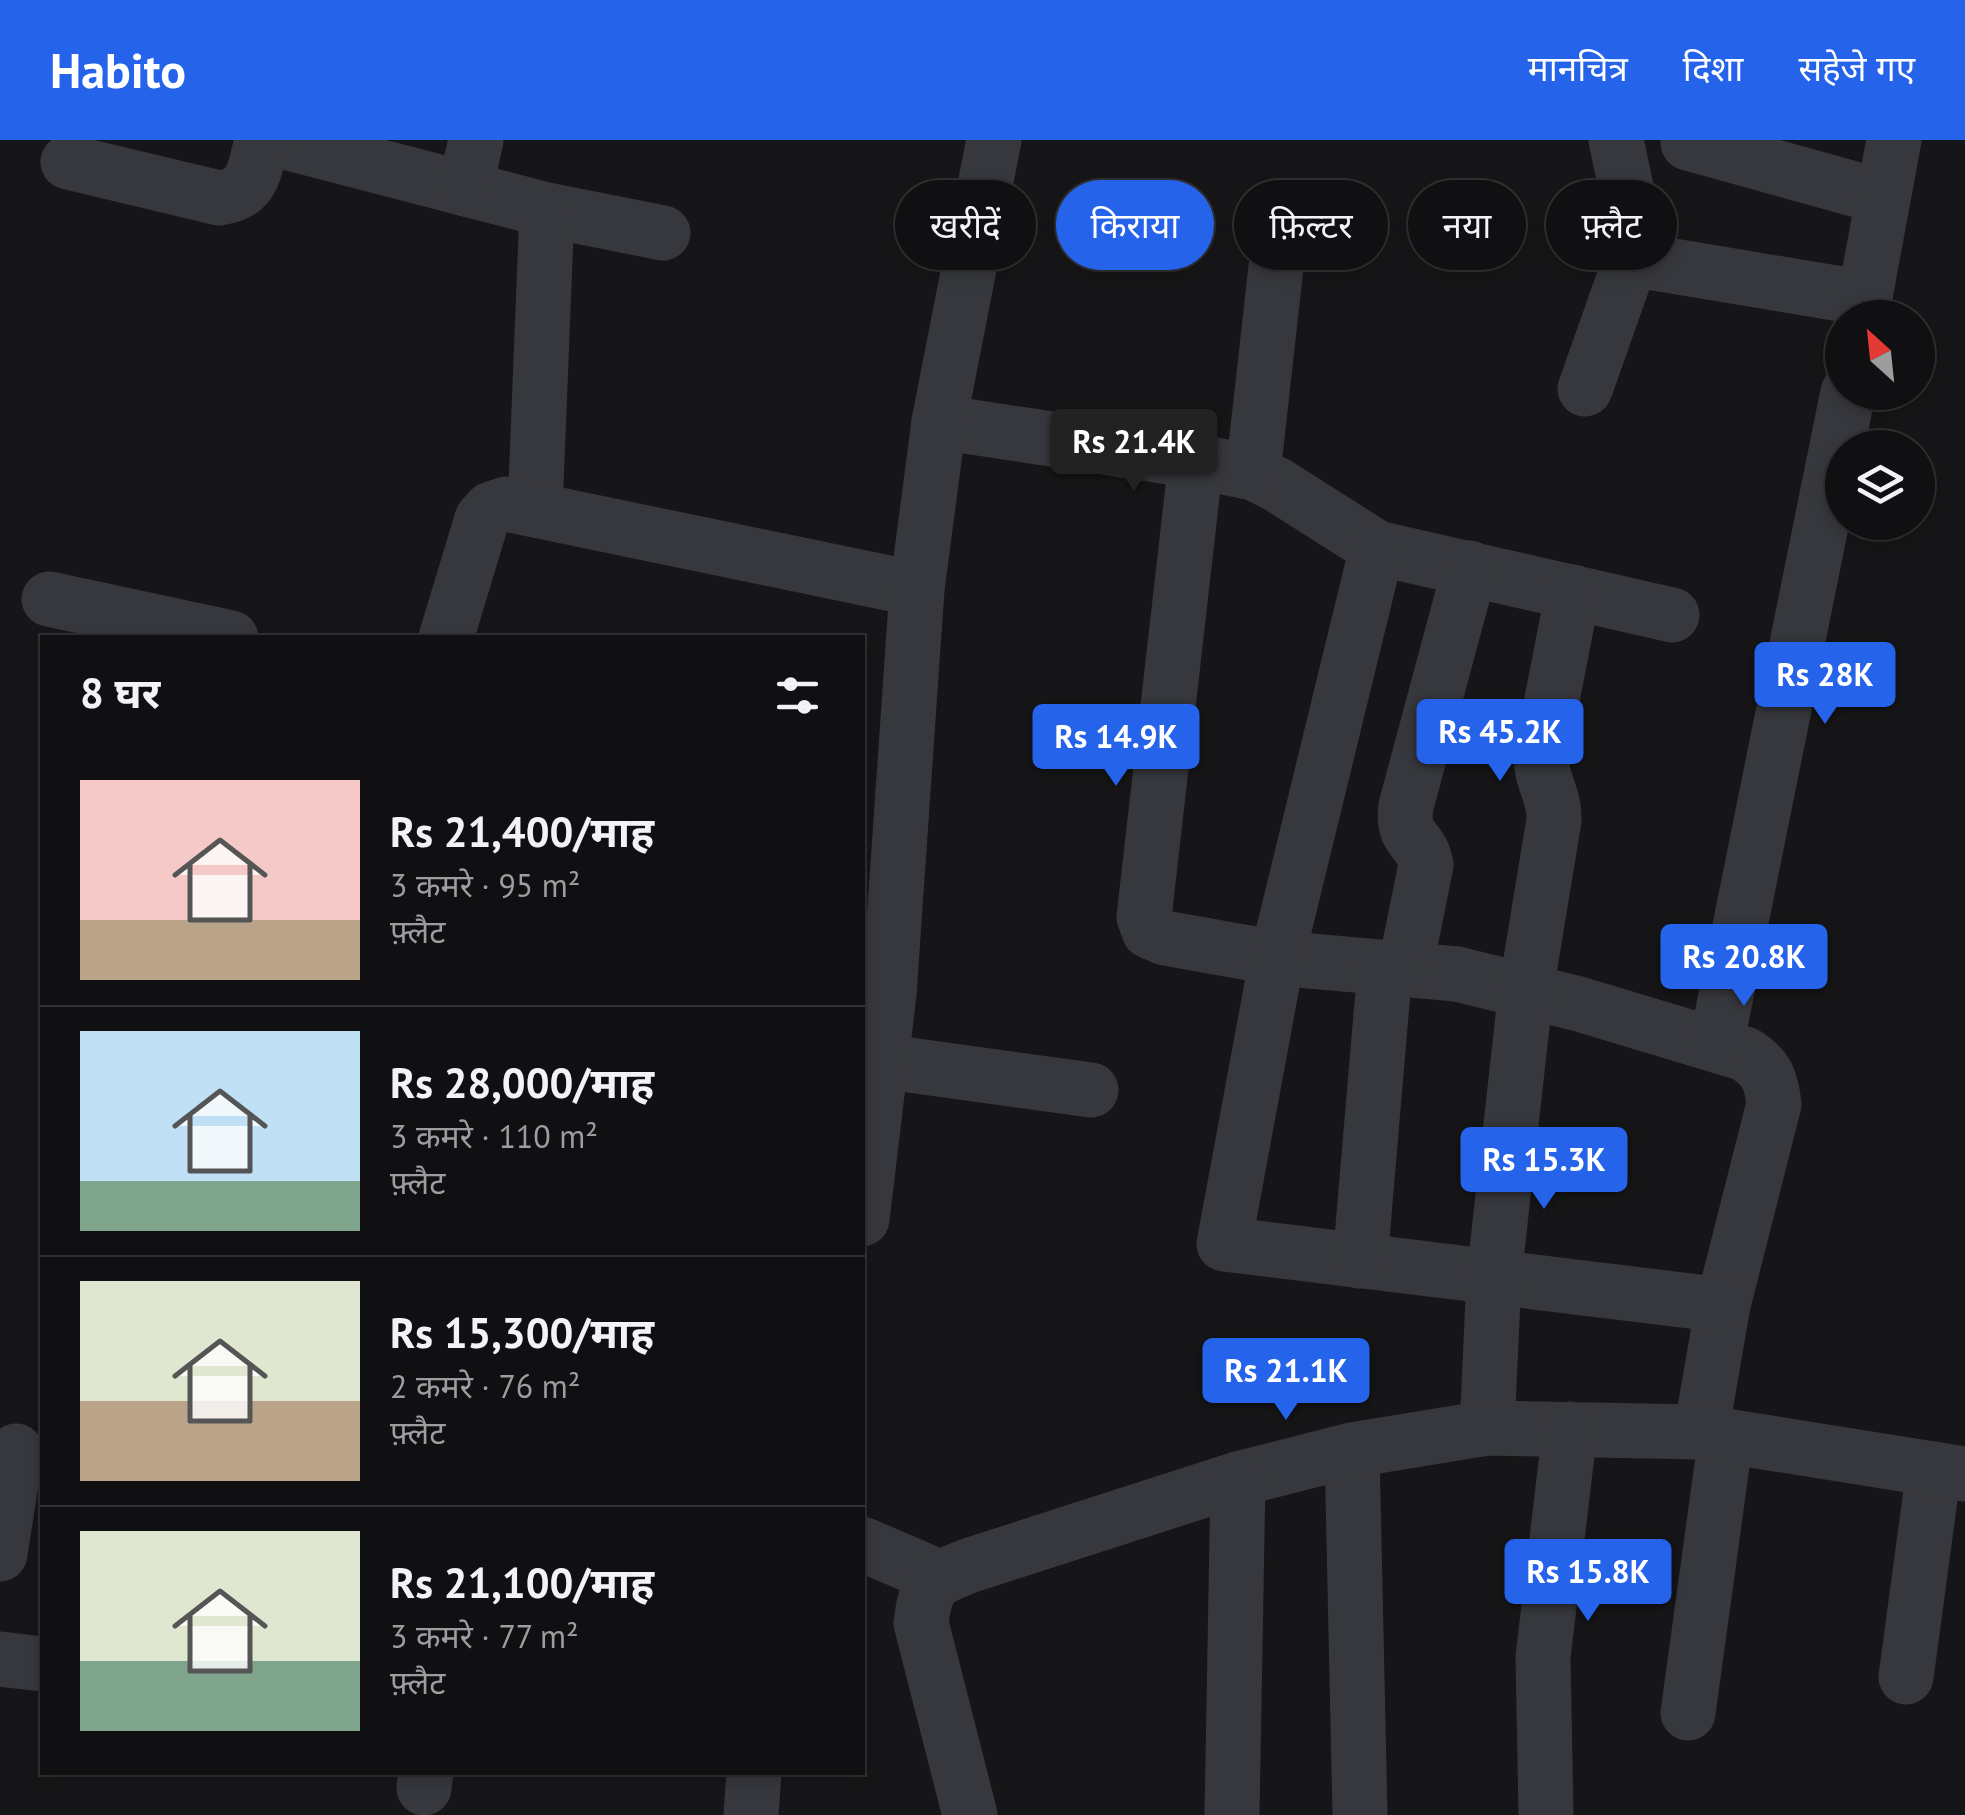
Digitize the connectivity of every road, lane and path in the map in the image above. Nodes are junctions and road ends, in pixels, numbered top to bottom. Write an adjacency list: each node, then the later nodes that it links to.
1 (262, 140): 7 (street)
2 (277, 140): 8 (street)
3 (1616, 140): 9 (street)
4 (1894, 140): 10 (street)
5 (985, 143): 20 (street)
6 (1688, 143): 10 (street)
7 (68, 162)
8 (471, 164): 11 (street)
9 (1624, 180)
10 (1883, 197): 17 (street)
11 (547, 210): 12 (street); 23 (street)
12 (663, 233)
13 (1677, 269): 16 (street)
14 (1276, 270): 22 (street)
15 (1627, 270): 18 (street)
16 (1825, 300)
17 (1864, 300)
18 (1585, 388)
19 (1844, 410): 36 (street)
20 (939, 422): 21 (street); 26 (street)
21 (1196, 461): 22 (street); 33 (street)
22 (1253, 474): 24 (street)
23 (535, 510): 26 (street); 31 (street)
24 (1364, 540): 25 (street); 33 (street)
25 (1470, 568): 27 (street); 34 (street)
26 (917, 590): 32 (street)
27 (1573, 592): 29 (street); 35 (street)
28 (49, 599): 30 (street)
29 (1672, 615)
30 (217, 635)
31 (447, 635)
32 (884, 715): 37 (street)
33 (1277, 958): 34 (street); 40 (street)
34 (1395, 968): 35 (street); 40 (street)
35 (1526, 990): 36 (street); 41 (street)
36 (1716, 1045): 42 (street)
37 (880, 1061): 38 (street); 39 (street)
38 (1091, 1090)
39 (865, 1194)
40 (1360, 1261): 41 (street)
41 (1494, 1277): 42 (street); 43 (street)
42 (1723, 1305): 45 (street)
43 (1487, 1428): 44 (street); 46 (street)
44 (1570, 1429): 45 (street); 62 (street)
45 (1713, 1434): 48 (street); 56 (street)
46 (1352, 1450): 49 (street); 61 (street)
47 (16, 1451): 51 (street)
48 (1949, 1472): 55 (street)
49 (1238, 1479): 52 (street); 60 (street)
50 (865, 1545): 52 (street)
51 (0, 1554)
52 (939, 1577): 59 (street)
53 (0, 1659): 54 (street)
54 (40, 1664)
55 (1906, 1677)
56 (1688, 1713)
57 (754, 1775): 58 (street)
58 (751, 1815)
59 (970, 1815)
60 (1232, 1815)
61 (1360, 1815)
62 (1546, 1815)

